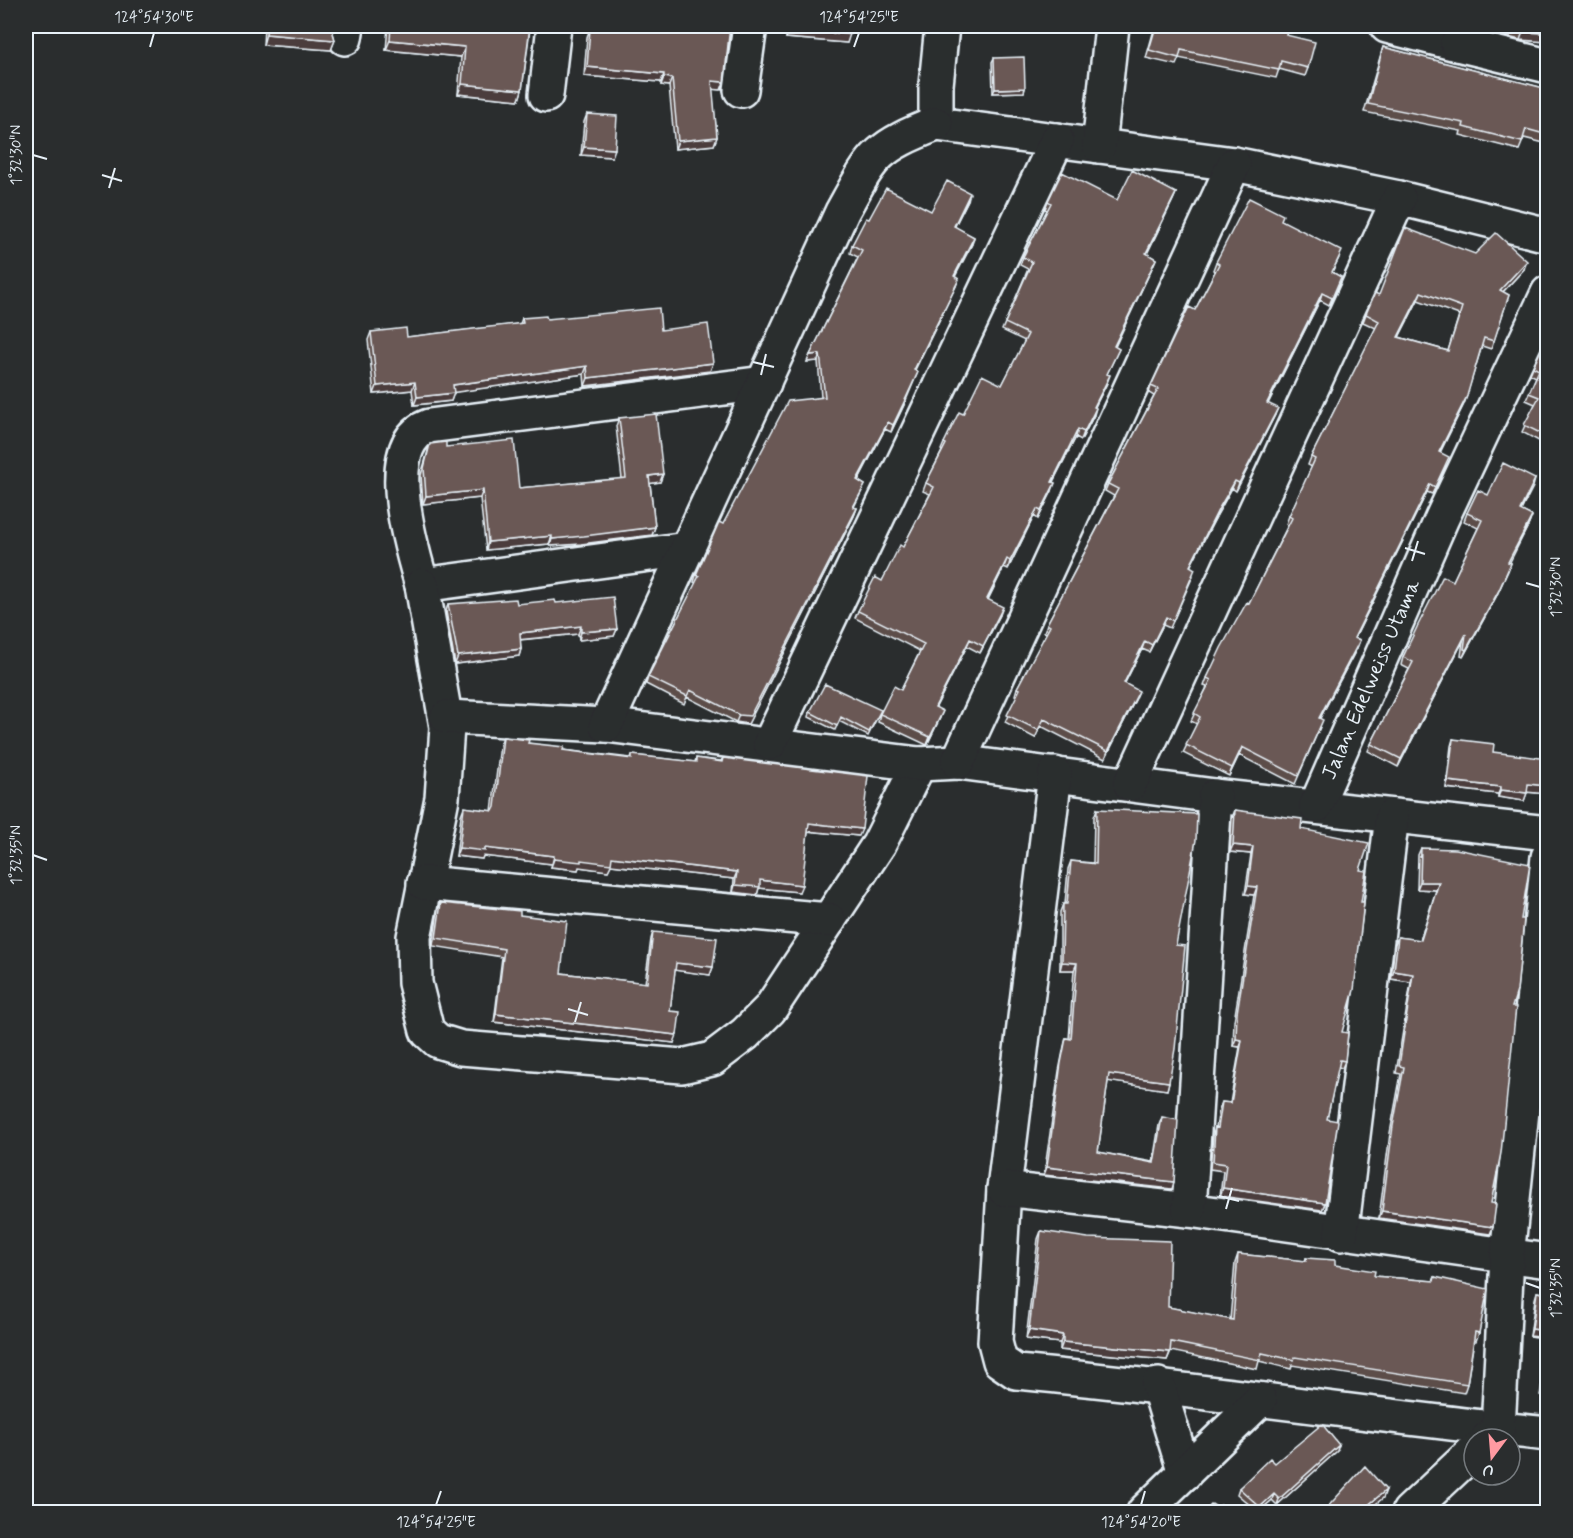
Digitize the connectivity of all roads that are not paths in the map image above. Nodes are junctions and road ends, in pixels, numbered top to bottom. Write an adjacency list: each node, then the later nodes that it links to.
1 (554, 26): 9 (street)
2 (750, 26): 8 (street)
3 (942, 26): 10 (street)
4 (1112, 26): 12 (street)
5 (1387, 26): 6 (street)
6 (1458, 35): 7 (street)
7 (1548, 66)
8 (741, 90)
9 (546, 95)
10 (936, 124): 11 (street); 17 (street)
11 (1057, 140): 12 (street); 22 (street)
12 (1100, 146): 13 (street)
13 (1234, 164): 14 (street); 23 (street)
14 (1399, 198): 15 (street); 26 (street)
15 (1548, 235)
16 (1548, 293): 28 (street, Jalan Edelweiss Utama)
17 (764, 382): 18 (street); 19 (street)
18 (687, 549): 19 (street); 21 (street)
19 (422, 585): 20 (street)
20 (447, 717): 21 (street); 32 (street)
21 (606, 724): 22 (street)
22 (770, 743): 24 (street)
23 (958, 762): 24 (street); 25 (street)
24 (919, 764): 33 (street)
25 (1055, 774): 26 (street); 34 (street)
26 (1130, 783): 27 (street)
27 (1215, 796): 28 (street); 35 (street)
28 (1316, 806): 29 (street)
29 (1392, 816): 30 (street); 36 (street)
30 (1548, 833)
31 (1548, 857): 37 (street)
32 (424, 883): 33 (street); 33 (street)
33 (829, 920)
34 (1004, 1189): 35 (street); 39 (street)
35 (1189, 1210): 36 (street)
36 (1341, 1234): 37 (street)
37 (1508, 1257): 38 (street); 41 (street)
38 (1548, 1261)
39 (1158, 1385): 40 (street); 46 (street)
40 (1260, 1400): 42 (street); 46 (street)
41 (1493, 1427)
42 (1462, 1430)
43 (1522, 1434): 44 (street)
44 (1548, 1434)
45 (1462, 1462): 48 (street)
46 (1185, 1473): 47 (street)
47 (1144, 1512)
48 (1409, 1512)

